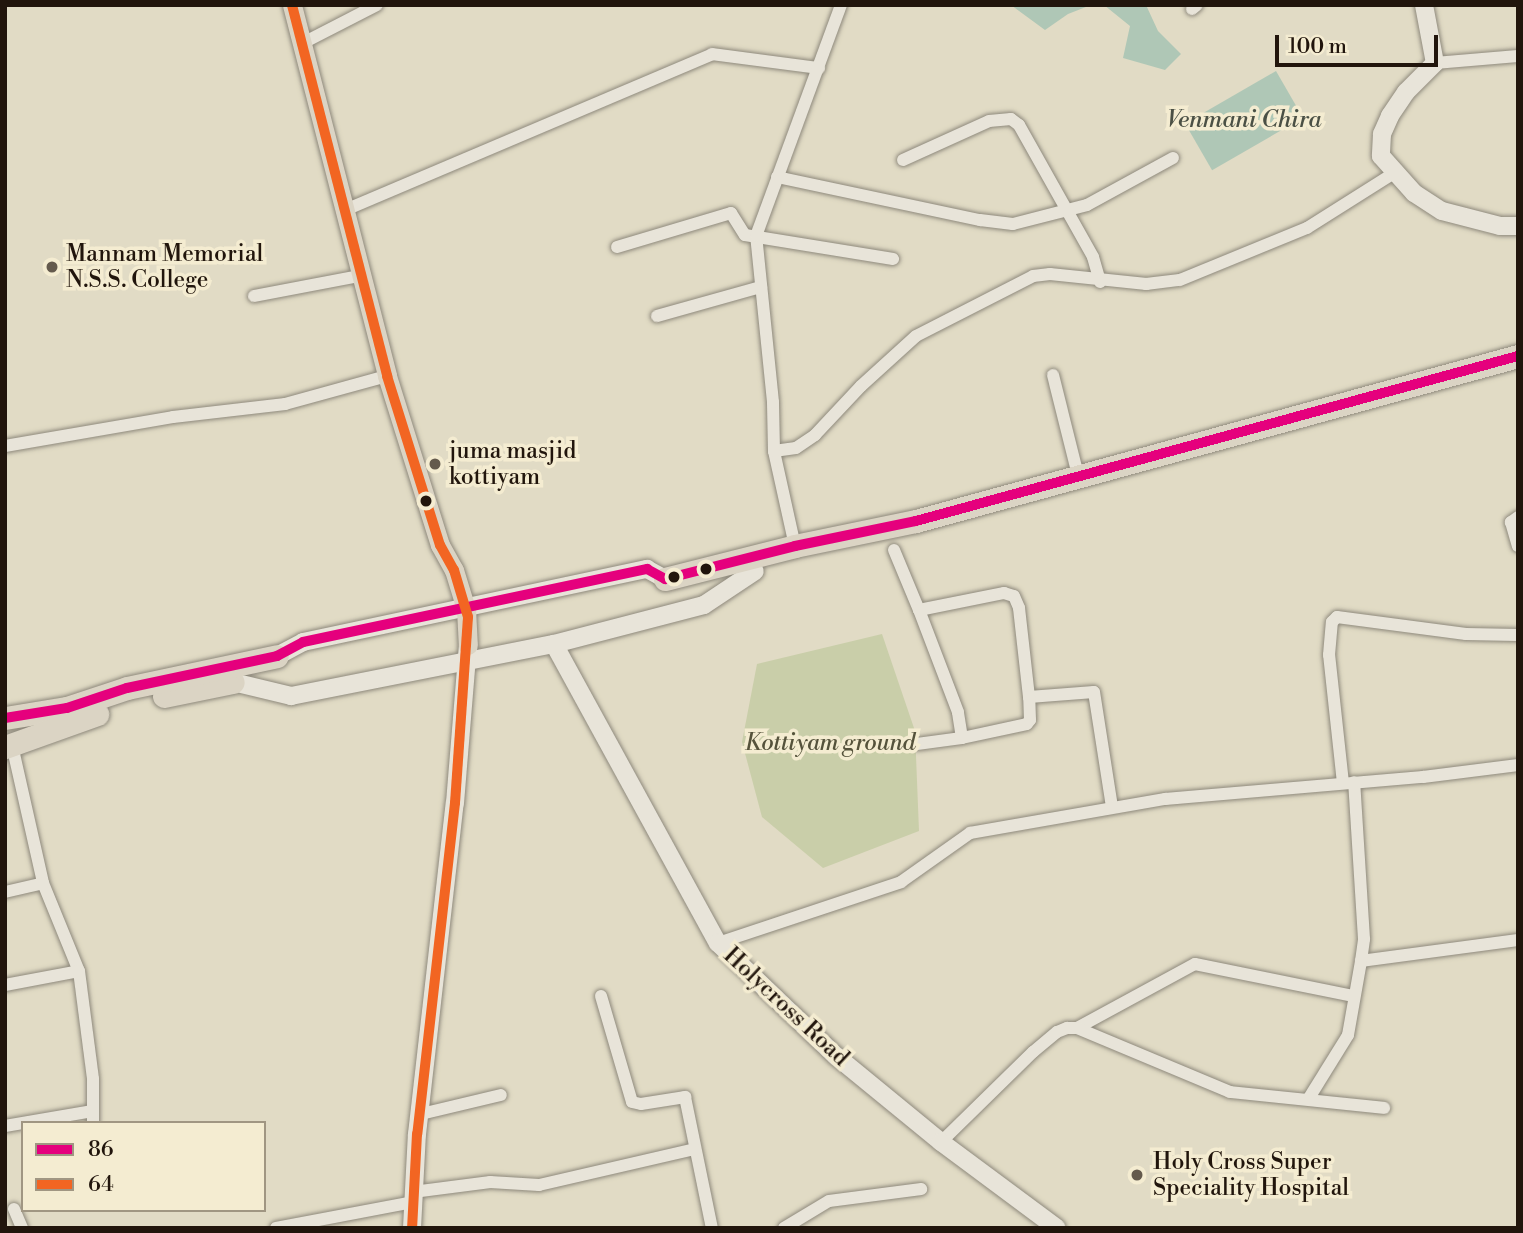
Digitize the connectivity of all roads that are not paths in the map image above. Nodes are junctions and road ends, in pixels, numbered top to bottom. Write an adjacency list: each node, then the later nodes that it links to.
1 (292, 5): 5 (main road)
2 (377, 5): 5 (street)
3 (841, 5): 8 (street)
4 (1424, 5): 7 (main road)
5 (301, 44): 13 (main road)
6 (1518, 56): 7 (street)
7 (1435, 63): 11 (main road)
8 (819, 68): 12 (street); 13 (street)
9 (1173, 158): 14 (street)
10 (903, 160): 14 (street)
11 (1394, 173): 15 (main road); 20 (street)
12 (777, 177): 14 (street); 16 (street)
13 (343, 211): 19 (main road)
14 (1065, 211): 20 (street)
15 (1518, 226)
16 (755, 236): 17 (street); 18 (street); 21 (street)
17 (617, 247)
18 (892, 259)
19 (359, 276): 22 (street); 26 (main road)
20 (1100, 282): 28 (street)
21 (761, 287): 23 (street); 28 (street)
22 (254, 296)
23 (657, 316)
24 (1518, 356): 29 (highway)
25 (1053, 375): 29 (street)
26 (387, 376): 27 (street); 37 (main road)
27 (5, 446)
28 (774, 451): 32 (street)
29 (1078, 475): 31 (highway)
30 (1518, 517): 33 (street)
31 (916, 521): 32 (highway); 35 (highway)
32 (795, 546): 36 (highway)
33 (1518, 546)
34 (894, 550): 38 (street)
35 (755, 571): 40 (main road)
36 (665, 579): 37 (main road)
37 (460, 610): 41 (main road); 42 (main road)
38 (919, 610): 44 (street); 47 (street)
39 (1518, 635): 51 (street)
40 (554, 644): 41 (main road); 56 (main road, Holycross Road)
41 (467, 653): 43 (main road); 66 (main road)
42 (277, 656): 45 (highway)
43 (233, 682): 45 (highway)
44 (1029, 697): 47 (street); 52 (street)
45 (71, 715): 46 (highway); 48 (highway)
46 (5, 718)
47 (962, 738): 49 (street)
48 (7, 739): 53 (street)
49 (917, 744)
50 (1518, 765): 51 (street)
51 (1348, 783): 52 (street); 57 (street)
52 (1112, 807): 56 (street)
53 (43, 883): 54 (street); 58 (street)
54 (5, 892)
55 (1518, 940): 57 (street)
56 (718, 943): 69 (main road, Holycross Road)
57 (1361, 961): 61 (street)
58 (79, 971): 59 (street); 67 (street)
59 (5, 985)
60 (601, 996): 70 (street)
61 (1354, 996): 62 (street); 64 (street)
62 (1077, 1028): 64 (street); 69 (street)
63 (500, 1095): 66 (street)
64 (1309, 1098): 65 (street)
65 (1384, 1108)
66 (421, 1114): 72 (main road)
67 (93, 1117): 68 (street)
68 (54, 1121)
69 (941, 1142): 79 (main road, Holycross Road)
70 (695, 1149): 72 (street); 77 (street)
71 (921, 1189): 78 (street)
72 (413, 1197): 75 (street); 76 (main road)
73 (14, 1209): 74 (street)
74 (22, 1228)
75 (276, 1228)
76 (412, 1228)
77 (712, 1228)
78 (784, 1228)
79 (1057, 1228)

